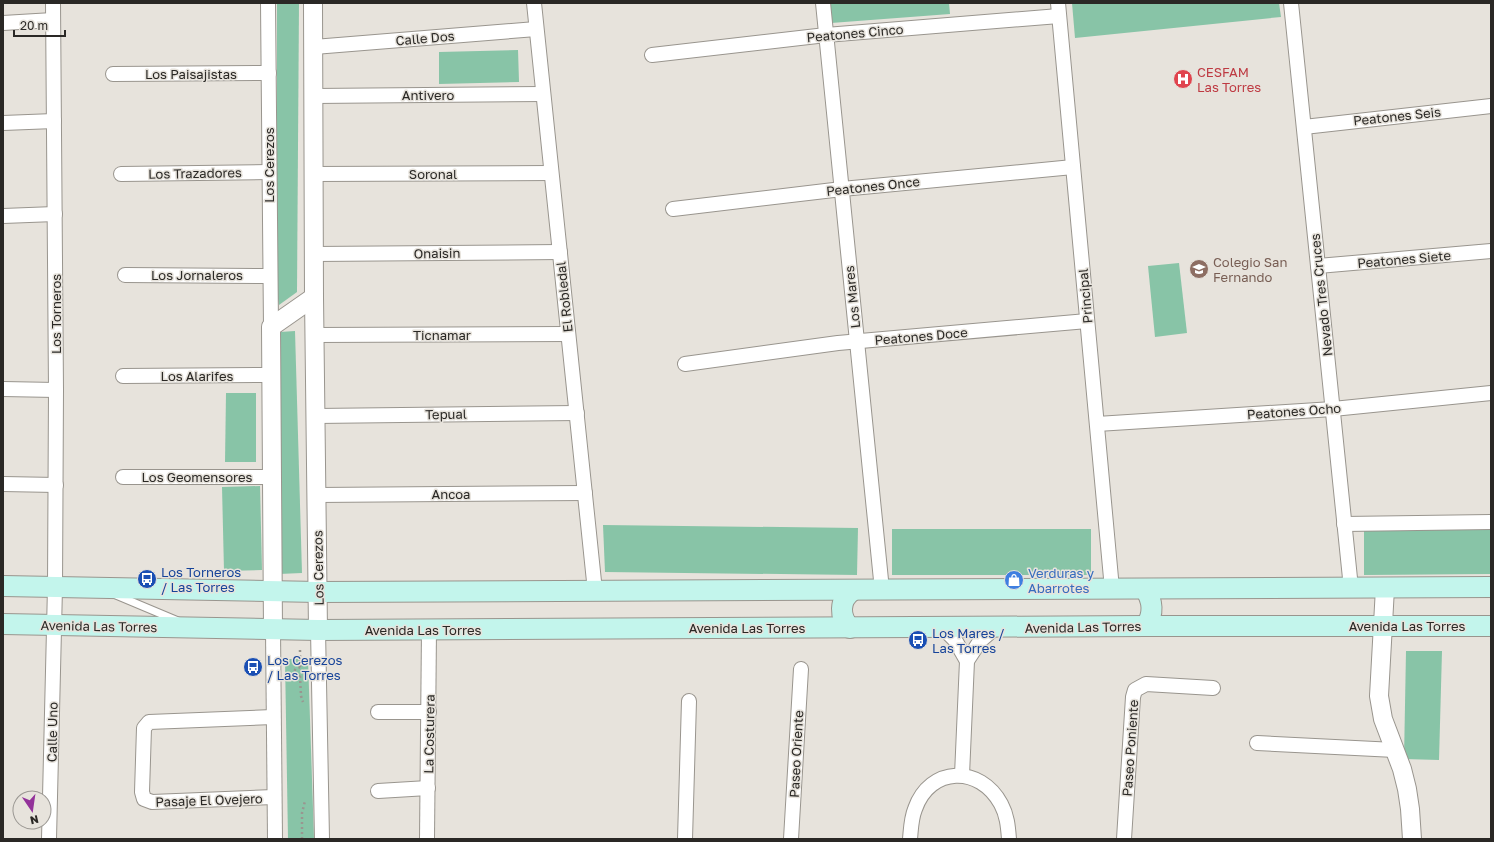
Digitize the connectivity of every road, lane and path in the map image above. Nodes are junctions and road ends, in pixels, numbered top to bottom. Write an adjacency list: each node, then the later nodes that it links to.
1 (53, 3): 9 (street, Los Torneros)
2 (268, 3): 15 (street, Los Cerezos)
3 (313, 3): 13 (street, Los Cerezos)
4 (534, 3): 11 (street, El Robledal)
5 (823, 3): 12 (street, Los Mares)
6 (1291, 3): 7 (street); 22 (street, Nevado Tres Cruces)
7 (1295, 3)
8 (1058, 9): 12 (street, Peatones Cinco); 23 (street, Principal)
9 (53, 20): 10 (street); 20 (street, Los Torneros)
10 (3, 23)
11 (536, 29): 13 (street, Calle Dos); 17 (street, El Robledal)
12 (826, 35): 14 (street, Peatones Cinco); 28 (street, Los Mares)
13 (314, 47): 18 (street, Los Cerezos)
14 (652, 55)
15 (269, 73): 16 (street, Los Paisajistas); 24 (street, Los Cerezos)
16 (113, 74)
17 (543, 94): 18 (street, Antivero); 25 (street, El Robledal)
18 (314, 96): 27 (street, Los Cerezos)
19 (1491, 106): 22 (street, Peatones Seis)
20 (54, 121): 21 (street); 30 (street, Los Torneros)
21 (3, 123)
22 (1304, 127): 35 (street, Nevado Tres Cruces)
23 (1073, 167): 28 (street, Peatones Once); 39 (street, Principal)
24 (269, 172): 26 (street, Los Trazadores); 37 (street, Los Cerezos)
25 (551, 173): 27 (street, Soronal); 33 (street, El Robledal)
26 (121, 174)
27 (314, 174): 34 (street, Los Cerezos)
28 (842, 189): 29 (street, Peatones Once); 43 (street, Los Mares)
29 (672, 209)
30 (55, 214): 31 (street); 48 (street, Los Torneros)
31 (3, 216)
32 (1491, 251): 35 (street, Peatones Siete)
33 (560, 252): 34 (street, Onaisin); 41 (street, El Robledal)
34 (314, 254): 38 (street, Los Cerezos)
35 (1318, 266): 50 (street, Nevado Tres Cruces)
36 (125, 275): 37 (street, Los Jornaleros)
37 (270, 276): 40 (street, Los Cerezos)
38 (314, 297): 40 (street); 42 (street, Los Cerezos)
39 (1087, 321): 43 (street, Peatones Doce); 53 (street, Principal)
40 (271, 328): 45 (street, Los Cerezos)
41 (568, 334): 42 (street, Ticnamar); 51 (street, El Robledal)
42 (315, 336): 52 (street, Los Cerezos)
43 (857, 342): 44 (street, Peatones Doce); 70 (street, Los Mares)
44 (684, 364)
45 (271, 375): 46 (street, Los Alarifes); 54 (street, Los Cerezos)
46 (122, 376)
47 (3, 389): 48 (street)
48 (56, 390): 57 (street, Los Torneros)
49 (1491, 393): 50 (street, Peatones Ocho)
50 (1332, 409): 53 (street, Peatones Ocho); 61 (street, Nevado Tres Cruces)
51 (576, 413): 52 (street, Tepual); 58 (street, El Robledal)
52 (316, 416): 59 (street, Los Cerezos)
53 (1097, 424): 68 (street, Principal)
54 (272, 476): 55 (street, Los Geomensores); 73 (street, Los Cerezos)
55 (122, 477)
56 (3, 484): 57 (street)
57 (56, 485): 63 (street, Los Torneros)
58 (585, 493): 59 (street, Ancoa); 71 (street, El Robledal)
59 (317, 495): 74 (street, Los Cerezos)
60 (1491, 522): 61 (street)
61 (1344, 524): 66 (street, Nevado Tres Cruces)
62 (3, 586): 63 (main road)
63 (55, 587): 65 (main road); 76 (street, Los Torneros)
64 (1491, 587): 67 (main road)
65 (99, 588): 73 (main road); 80 (lane)
66 (1351, 588): 67 (main road); 69 (main road)
67 (1385, 588): 78 (street)
68 (1112, 589): 69 (main road); 70 (main road)
69 (1145, 589): 77 (main road)
70 (882, 590): 72 (main road)
71 (595, 591): 72 (main road); 74 (main road)
72 (852, 591): 81 (main road)
73 (272, 592): 74 (main road); 84 (street, Los Cerezos)
74 (318, 592): 85 (street, Los Cerezos)
75 (3, 624): 76 (main road, Avenida Las Torres)
76 (54, 626): 80 (main road, Avenida Las Torres); 100 (street, Calle Uno)
77 (1146, 626): 78 (main road, Avenida Las Torres); 83 (main road, Avenida Las Torres)
78 (1383, 626): 79 (main road, Avenida Las Torres); 95 (street)
79 (1491, 626)
80 (195, 628): 84 (main road, Avenida Las Torres)
81 (850, 628): 82 (main road, Avenida Las Torres); 86 (main road, Avenida Las Torres)
82 (942, 628): 83 (main road, Avenida Las Torres); 87 (street)
83 (995, 628): 87 (street)
84 (273, 630): 85 (main road, Avenida Las Torres); 93 (street, Los Cerezos)
85 (318, 630): 86 (main road, Avenida Las Torres); 102 (street, Los Cerezos)
86 (430, 630): 92 (street, La Costurera)
87 (967, 661): 96 (street)
88 (801, 669): 105 (street, Paseo Oriente)
89 (1213, 688): 108 (street, Paseo Poniente)
90 (689, 701): 104 (street)
91 (378, 712): 92 (street)
92 (429, 712): 97 (street, La Costurera)
93 (273, 717): 99 (street, Los Cerezos); 99 (street, Pasaje El Ovejero)
94 (1258, 743): 95 (street)
95 (1395, 750): 109 (street)
96 (962, 775): 106 (street); 107 (street)
97 (428, 788): 98 (street); 103 (street, La Costurera)
98 (378, 791)
99 (274, 797): 101 (street, Los Cerezos)
100 (49, 839)
101 (275, 839)
102 (322, 839)
103 (427, 839)
104 (684, 839)
105 (791, 839)
106 (910, 839)
107 (1009, 839)
108 (1124, 839)
109 (1412, 839)

